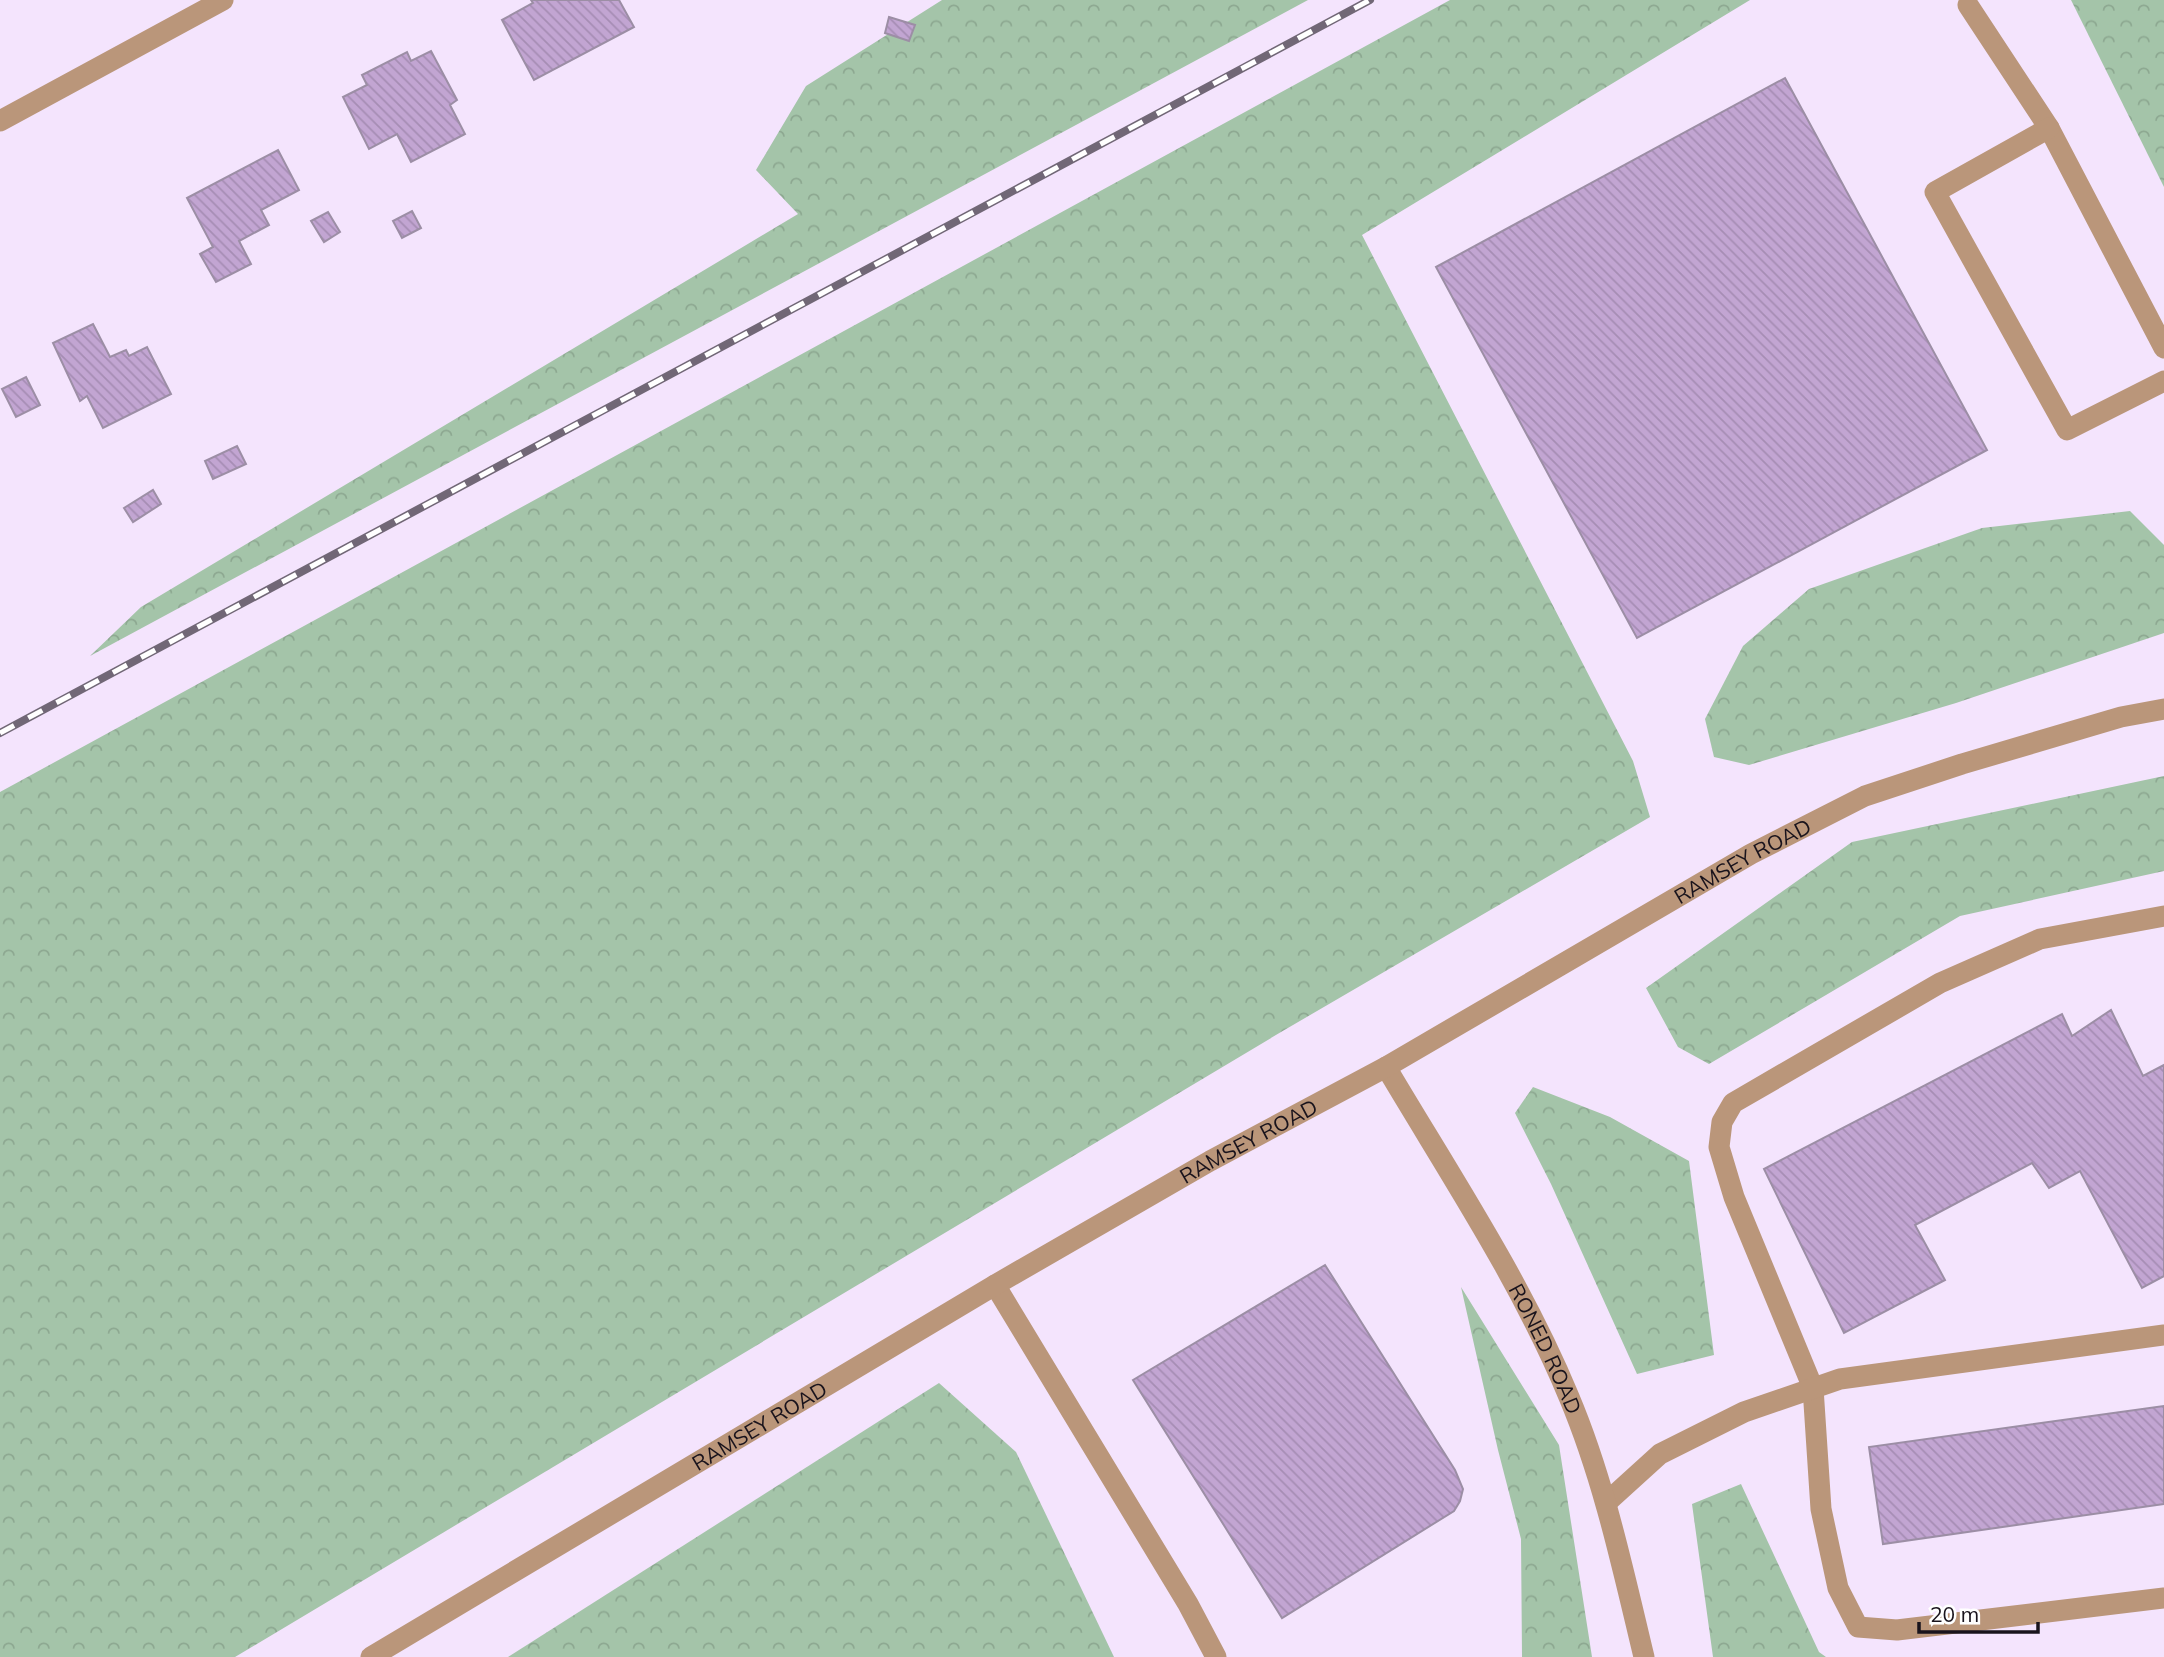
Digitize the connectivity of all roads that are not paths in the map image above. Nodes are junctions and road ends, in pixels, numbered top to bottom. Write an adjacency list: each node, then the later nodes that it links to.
1 (208, 3): 3 (street)
2 (1968, 5): 4 (street)
3 (0, 121)
4 (2049, 128): 5 (street); 6 (street)
5 (2164, 348)
6 (2164, 381)
7 (2164, 709): 9 (street, RAMSEY ROAD)
8 (2164, 916): 12 (street)
9 (1386, 1067): 10 (street, RAMSEY ROAD); 13 (street, RONED ROAD)
10 (995, 1285): 15 (street, RAMSEY ROAD); 16 (street)
11 (2164, 1335): 12 (street)
12 (1813, 1388): 13 (street); 14 (street)
13 (1606, 1503): 17 (street, RONED ROAD)
14 (2164, 1598)
15 (372, 1657)
16 (1216, 1657)
17 (1644, 1657)

